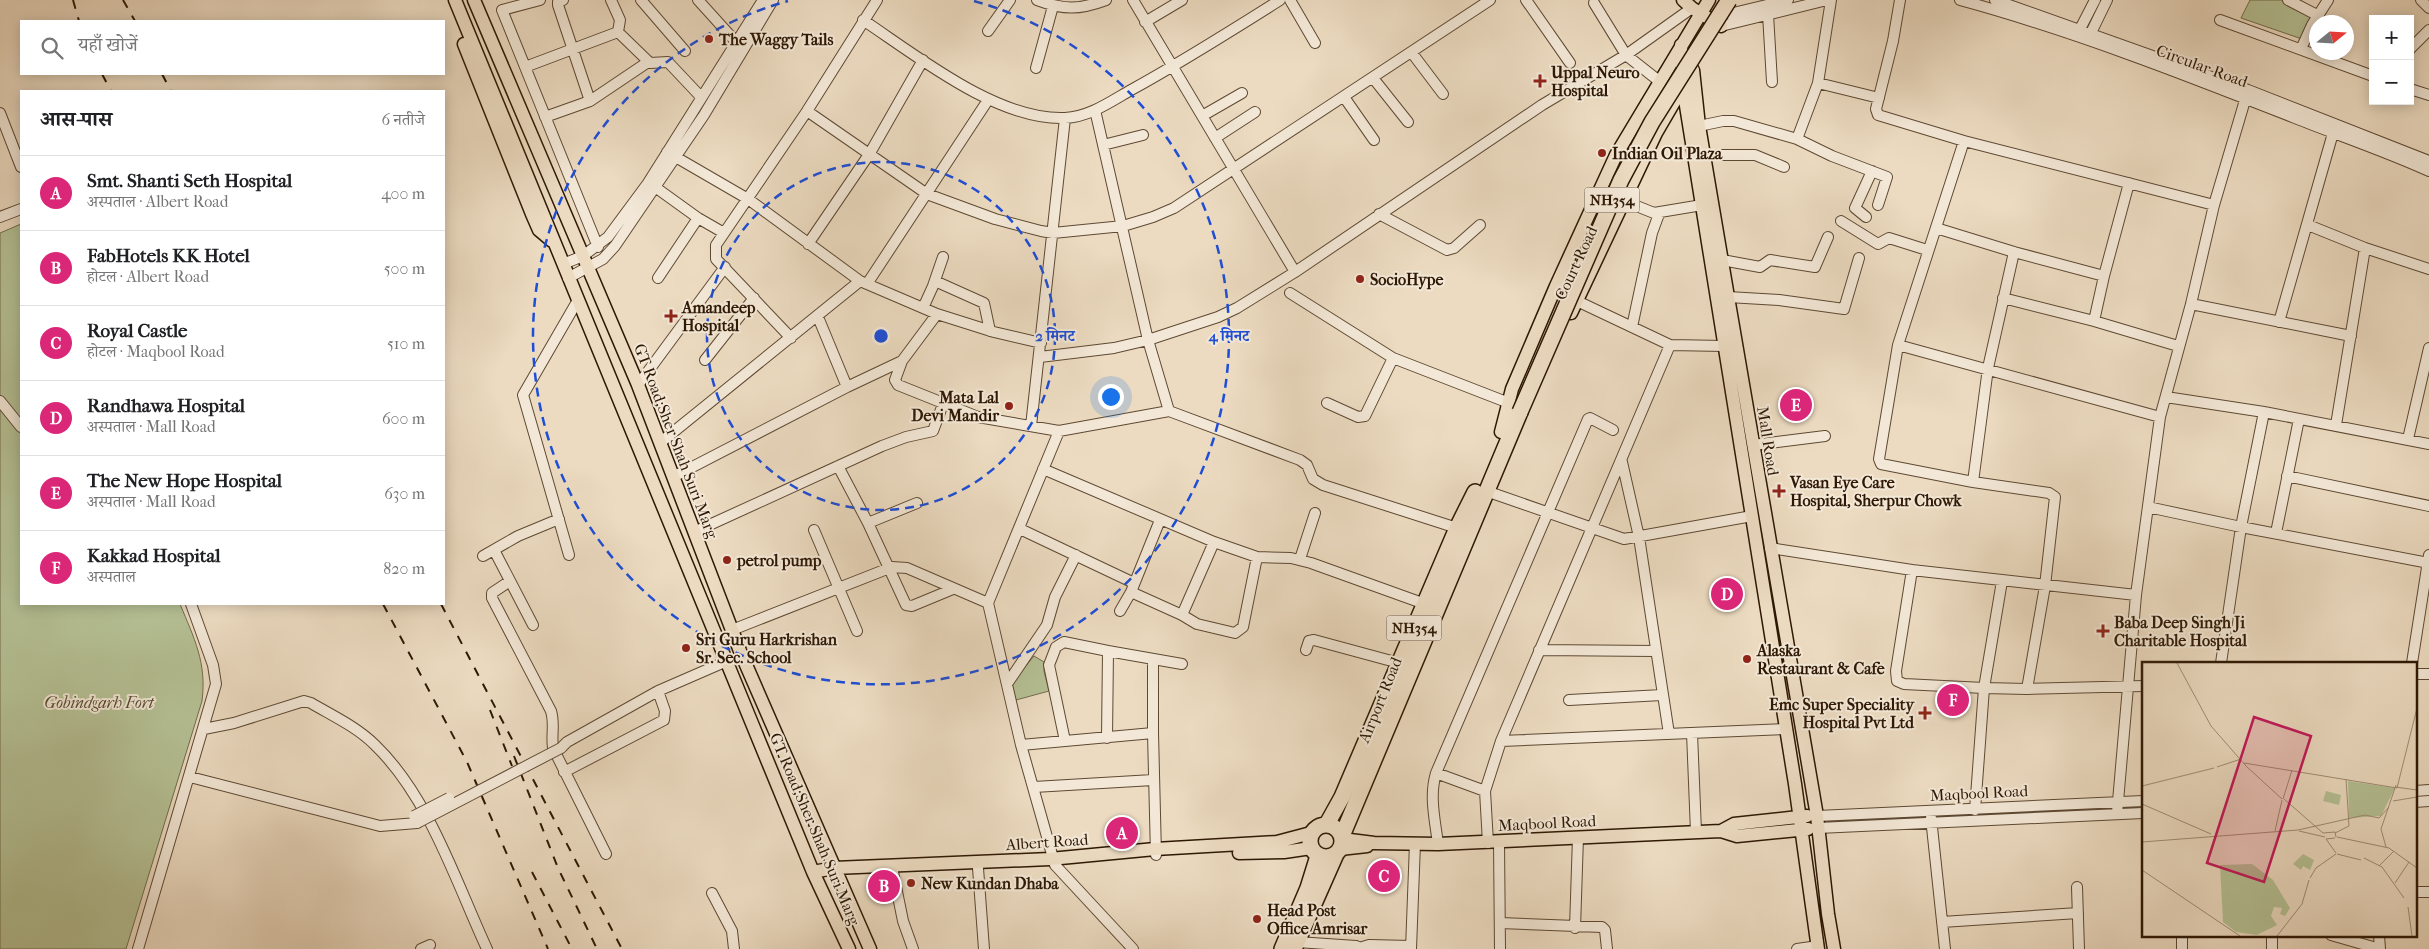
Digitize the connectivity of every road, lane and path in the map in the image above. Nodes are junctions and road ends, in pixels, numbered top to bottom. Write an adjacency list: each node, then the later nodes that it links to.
1 (447, 0): 127 (main road)
2 (455, 0): 127 (main road, GT Road;Sher Shah Suri Marg)
3 (474, 0): 136 (main road, GT Road;Sher Shah Suri Marg)
4 (540, 0): 61 (street)
5 (563, 0): 54 (street)
6 (611, 0): 45 (street)
7 (641, 0): 55 (street)
8 (698, 0): 49 (street)
9 (763, 0): 49 (street)
10 (773, 0): 98 (street)
11 (877, 0): 39 (street)
12 (1010, 0): 44 (street)
13 (1037, 0): 34 (street)
14 (1106, 0): 34 (street)
15 (1133, 0): 41 (street)
16 (1182, 0): 41 (street)
17 (1280, 0): 63 (street)
18 (1290, 0): 50 (street)
19 (1490, 0): 56 (street)
20 (1526, 0): 60 (street)
21 (1738, 0): 35 (main road, Court Road)
22 (1788, 0): 35 (street)
23 (1829, 0): 37 (street); 69 (street)
24 (1900, 0): 78 (street)
25 (1960, 0): 46 (street, Circular Road)
26 (1995, 0): 46 (street, Circular Road)
27 (2095, 0): 46 (street)
28 (2107, 0): 48 (street)
29 (2288, 0): 38 (street)
30 (2328, 0): 38 (street)
31 (2421, 0): 36 (street)
32 (1594, 3): 57 (street)
33 (1701, 3): 35 (main road); 42 (main road); 51 (main road, Court Road); 57 (street); 181 (highway, NH354)
34 (1053, 6): 62 (street)
35 (1729, 7): 42 (main road, Court Road); 181 (highway, NH354, bridge)
36 (2429, 8)
37 (1768, 14): 42 (street); 68 (street)
38 (2317, 15)
39 (863, 20): 58 (street); 82 (street)
40 (2220, 20): 53 (street)
41 (1146, 22): 63 (street)
42 (1721, 26): 64 (main road, Court Road)
43 (2429, 30): 52 (street)
44 (988, 31)
45 (618, 32): 54 (street); 59 (street)
46 (2079, 33): 48 (street, Circular Road)
47 (2309, 33): 53 (street)
48 (2089, 36): 74 (street, Circular Road)
49 (736, 42): 76 (street)
50 (1315, 43)
51 (1681, 45): 67 (main road, Court Road); 70 (main road, Mall Road)
52 (2414, 45)
53 (2302, 49): 65 (street)
54 (572, 50): 61 (street); 80 (street)
55 (685, 50)
56 (1412, 53): 66 (street); 73 (street)
57 (1626, 55): 67 (street); 114 (street)
58 (923, 60): 79 (street); 97 (street)
59 (648, 62): 76 (street); 80 (street)
60 (1570, 64)
61 (525, 67): 86 (street)
62 (1036, 68)
63 (1172, 68): 81 (street); 85 (street)
64 (1693, 70): 70 (main road, Court Road); 89 (main road, Mall Road)
65 (2369, 74)
66 (1373, 78): 77 (street); 88 (street)
67 (1659, 81): 181 (main road, Court Road)
68 (1772, 82)
69 (1818, 83): 78 (street); 93 (street)
70 (1683, 87): 109 (main road, Court Road); 110 (main road, Mall Road)
71 (2414, 90): 75 (street)
72 (1242, 93): 85 (street)
73 (1443, 94)
74 (2246, 94): 90 (street, Circular Road); 101 (street, Circular Road); 112 (street)
75 (2429, 96)
76 (701, 97): 98 (street)
77 (1344, 97): 94 (street); 103 (street)
78 (1879, 98): 95 (street)
79 (988, 100): 87 (street); 107 (street)
80 (590, 101): 86 (street)
81 (1095, 110): 87 (street); 96 (street)
82 (807, 111): 97 (street); 108 (street)
83 (1255, 112): 92 (street)
84 (0, 113): 100 (street)
85 (1202, 116): 92 (street)
86 (545, 117): 129 (street)
87 (1065, 118): 125 (street)
88 (1408, 122)
89 (1699, 126): 93 (street); 99 (main road, Mall Road)
90 (2333, 133): 101 (street, Circular Road); 121 (street)
91 (1144, 135): 96 (street)
92 (1215, 138): 103 (street)
93 (1797, 139): 104 (street)
94 (1374, 140)
95 (1964, 140): 105 (street); 123 (street)
96 (1103, 144): 122 (street)
97 (870, 152): 107 (street); 128 (street)
98 (672, 154): 106 (street); 108 (street); 129 (street)
99 (1704, 155): 102 (street); 135 (main road, Mall Road)
100 (20, 163)
101 (2427, 163)
102 (1784, 167)
103 (1234, 169): 122 (street); 140 (street)
104 (1872, 171): 111 (street); 117 (street)
105 (2129, 183): 112 (street); 141 (street)
106 (655, 187): 118 (street); 136 (street)
107 (927, 194): 125 (street); 145 (street)
108 (748, 199): 124 (street); 128 (street)
109 (1624, 201): 115 (street); 151 (main road, Court Road)
110 (1702, 205): 115 (street); 166 (main road, Mall Road)
111 (1878, 205)
112 (2214, 205): 152 (street)
113 (20, 209): 116 (street)
114 (1379, 214): 120 (street); 140 (street)
115 (1659, 214): 158 (street)
116 (0, 217)
117 (1866, 217)
118 (698, 218): 124 (street); 143 (street)
119 (1841, 221): 131 (street)
120 (1480, 225)
121 (2308, 225): 130 (street); 157 (street)
122 (1123, 226): 125 (street); 162 (street)
123 (1936, 228): 131 (street); 132 (street)
124 (724, 233): 138 (street)
125 (1053, 233): 163 (street)
126 (1828, 237): 135 (street)
127 (554, 243): 137 (main road, GT Road;Sher Shah Suri Marg)
128 (808, 244): 145 (street)
129 (598, 247): 136 (street)
130 (2365, 248): 139 (street); 160 (street)
131 (1927, 250): 165 (street)
132 (2014, 252): 141 (street); 149 (street)
133 (943, 256): 144 (street)
134 (1859, 258): 147 (street)
135 (1722, 260): 147 (main road, Mall Road)
136 (586, 262): 137 (street); 142 (street); 175 (main road, GT Road;Sher Shah Suri Marg)
137 (563, 264): 142 (main road, GT Road;Sher Shah Suri Marg)
138 (725, 267): 148 (street); 175 (street)
139 (2429, 269)
140 (1296, 272): 162 (street)
141 (2104, 276): 156 (street)
142 (568, 278): 150 (main road, GT Road;Sher Shah Suri Marg)
143 (658, 278)
144 (935, 281): 153 (street); 159 (street)
145 (864, 282): 153 (street); 155 (street)
146 (1290, 293): 170 (street)
147 (1728, 297): 195 (main road, Mall Road)
148 (754, 298): 161 (street); 171 (street)
149 (2003, 298): 156 (street); 174 (street)
150 (578, 300): 210 (street); 252 (main road, GT Road;Sher Shah Suri Marg)
151 (1576, 301): 158 (street); 197 (main road, Court Road)
152 (2191, 304): 157 (street); 167 (street)
153 (922, 308): 154 (street)
154 (937, 314): 159 (street); 172 (street)
155 (818, 317): 161 (street); 176 (street)
156 (2094, 321): 167 (street)
157 (2279, 322): 160 (street)
158 (1632, 327): 164 (street)
159 (990, 331): 163 (street)
160 (2351, 336): 186 (street)
161 (791, 338): 193 (street)
162 (1148, 340): 169 (street); 182 (street)
163 (1041, 343): 169 (street)
164 (1670, 345): 166 (street); 196 (street)
165 (1898, 345): 174 (street); 202 (street)
166 (1724, 346): 209 (main road, Mall Road)
167 (2178, 346): 177 (street)
168 (2429, 348): 173 (street)
169 (1040, 357): 188 (street)
170 (1393, 358): 179 (street); 181 (street)
171 (705, 360)
172 (902, 362): 176 (street); 180 (street)
173 (2427, 366): 192 (street)
174 (1988, 368): 184 (street); 202 (street)
175 (638, 385): 193 (main road, GT Road;Sher Shah Suri Marg)
176 (847, 387): 201 (street)
177 (2166, 397): 183 (street); 184 (street)
178 (0, 401): 187 (street)
179 (1327, 403)
180 (943, 404): 188 (street); 198 (street)
181 (1513, 407): 197 (highway, NH354); 214 (highway, NH354)
182 (1169, 411): 190 (street); 214 (street)
183 (2264, 412): 185 (street); 213 (street)
184 (2160, 417): 206 (street)
185 (2298, 418): 186 (street); 200 (street)
186 (2336, 425): 192 (street)
187 (20, 426)
188 (1031, 426): 190 (street)
189 (1613, 430): 208 (street)
190 (1059, 431): 199 (street)
191 (1825, 436): 195 (street)
192 (2408, 439): 194 (street)
193 (661, 442): 201 (main road, GT Road;Sher Shah Suri Marg)
194 (2429, 444)
195 (1753, 445): 222 (main road, Mall Road)
196 (1622, 462): 216 (street); 220 (street)
197 (1496, 465): 203 (highway, Airport Road / NH354)
198 (838, 466): 212 (street); 218 (street)
199 (1043, 469): 211 (street); 215 (street)
200 (2287, 476): 205 (street); 219 (street)
201 (673, 477): 218 (main road, GT Road;Sher Shah Suri Marg)
202 (1973, 482): 234 (street)
203 (1486, 490): 208 (street); 302 (highway, Airport Road / NH354)
204 (917, 503): 212 (street)
205 (2429, 506)
206 (2148, 507): 213 (street); 238 (street)
207 (1315, 513): 228 (street)
208 (1548, 513): 216 (street); 277 (street)
209 (1752, 516): 220 (street); 268 (main road, Mall Road)
210 (559, 519): 223 (street); 225 (street)
211 (1160, 520): 221 (street); 236 (street)
212 (868, 523): 230 (street)
213 (2241, 527): 219 (street); 253 (street)
214 (1457, 528): 240 (highway, NH354)
215 (1020, 529): 224 (street); 239 (street)
216 (1591, 529): 220 (street); 248 (street)
217 (814, 530): 235 (street)
218 (694, 532): 245 (main road, GT Road;Sher Shah Suri Marg)
219 (2276, 533): 229 (street)
220 (1639, 537): 250 (street)
221 (1214, 542): 227 (street); 243 (street)
222 (1770, 548): 231 (street); 292 (main road, Mall Road)
223 (494, 550): 226 (street); 232 (street)
224 (1076, 554): 236 (street); 259 (street)
225 (569, 555)
226 (483, 556)
227 (1257, 557): 228 (street); 243 (street)
228 (1300, 559): 240 (street)
229 (2429, 560): 254 (street)
230 (888, 568): 235 (street); 237 (street); 237 (street)
231 (1912, 570): 233 (street); 262 (street)
232 (510, 581): 244 (street); 276 (street)
233 (2002, 581): 234 (street); 262 (street)
234 (2045, 586): 238 (street); 263 (street)
235 (838, 588): 245 (street); 246 (street)
236 (1132, 588): 242 (street); 243 (street)
237 (953, 589): 239 (street)
238 (2136, 595): 260 (street)
239 (988, 604): 259 (street)
240 (1425, 604): 255 (highway, NH354)
241 (191, 605): 267 (street)
242 (1120, 611)
243 (1182, 615)
244 (533, 626)
245 (732, 630): 307 (main road, GT Road;Sher Shah Suri Marg)
246 (857, 631)
247 (1306, 650): 255 (street)
248 (1539, 650): 250 (street); 274 (street)
249 (1108, 651): 251 (street); 272 (street); 273 (street)
250 (1656, 651): 265 (street)
251 (1153, 659): 256 (street); 269 (street)
252 (727, 662): 264 (street); 309 (main road, GT Road;Sher Shah Suri Marg)
253 (2221, 662)
254 (2412, 662)
255 (1399, 663): 295 (highway, NH354)
256 (1182, 664)
257 (2416, 674): 258 (street)
258 (2429, 674)
259 (1007, 684): 275 (street)
260 (2130, 686): 261 (street); 263 (street); 286 (street)
261 (2142, 686)
262 (1984, 688): 263 (street); 288 (street)
263 (2027, 689)
264 (658, 691): 276 (street); 278 (street, bridge)
265 (1662, 694): 266 (street); 271 (street)
266 (1569, 700)
267 (204, 728): 278 (street); 326 (street)
268 (1786, 729): 270 (street); 293 (main road, Mall Road)
269 (1153, 733): 272 (street); 279 (street)
270 (1692, 733): 271 (street); 296 (street)
271 (1668, 734): 274 (street)
272 (1107, 738): 273 (street)
273 (1065, 740): 275 (street)
274 (1502, 741): 283 (street)
275 (1021, 745): 280 (street)
276 (564, 772): 304 (street)
277 (1436, 773): 283 (street); 300 (street)
278 (190, 777): 325 (street)
279 (1153, 780): 280 (street); 303 (street)
280 (1034, 787): 305 (street)
281 (2416, 790): 282 (street)
282 (2429, 790)
283 (1485, 791): 298 (street)
284 (2142, 801): 286 (street, Maqbool Road)
285 (2429, 801): 287 (street)
286 (2117, 802): 288 (street, Maqbool Road); 290 (street)
287 (2416, 802)
288 (1975, 810): 289 (street, Maqbool Road)
289 (1931, 812): 292 (street, Maqbool Road); 294 (street)
290 (2117, 813): 291 (street, Maqbool Road); 294 (street, Maqbool Road)
291 (2142, 813)
292 (1818, 822): 293 (main road, Maqbool Road); 294 (street, Maqbool Road); 338 (main road, Mall Road)
293 (1801, 823): 296 (main road, Maqbool Road); 324 (main road, Mall Road)
294 (1931, 823): 315 (street)
295 (1328, 824): 301 (highway); 302 (highway)
296 (1696, 832): 297 (main road, Maqbool Road)
297 (1578, 837): 298 (main road, Maqbool Road); 317 (street)
298 (1494, 842): 300 (main road, Maqbool Road); 316 (street)
299 (1415, 843): 300 (main road, Maqbool Road); 302 (main road, Maqbool Road); 323 (street)
300 (1438, 844)
301 (1313, 845): 302 (highway); 303 (main road, Albert Road); 333 (highway)
302 (1340, 845): 322 (highway, NH354)
303 (1155, 852): 305 (main road, Albert Road)
304 (606, 854)
305 (1054, 862): 306 (main road, Albert Road); 307 (main road, Albert Road); 332 (street)
306 (978, 868): 308 (main road, Albert Road); 331 (street)
307 (836, 872): 308 (main road, Albert Road); 309 (main road, Albert Road); 329 (main road, GT Road;Sher Shah Suri Marg)
308 (894, 872): 330 (street)
309 (815, 876): 328 (main road, GT Road;Sher Shah Suri Marg)
310 (2077, 888): 314 (street)
311 (2416, 892): 312 (street)
312 (2429, 892)
313 (712, 894): 327 (street)
314 (2078, 913): 315 (street); 340 (street)
315 (1942, 922): 339 (street)
316 (1500, 923): 317 (street); 335 (street)
317 (1575, 928): 336 (street)
318 (2182, 936): 341 (street)
319 (2272, 936): 342 (street)
320 (2334, 936): 343 (street)
321 (2379, 936): 343 (street)
322 (1295, 946): 334 (street)
323 (1411, 947): 334 (street)
324 (1818, 947): 337 (street)
325 (138, 949)
326 (487, 949)
327 (734, 949)
328 (849, 949)
329 (870, 949)
330 (913, 949)
331 (984, 949)
332 (1133, 949)
333 (1282, 949)
334 (1360, 949)
335 (1500, 949)
336 (1607, 949)
337 (1797, 949)
338 (1834, 949)
339 (1945, 949)
340 (2080, 949)
341 (2182, 949)
342 (2272, 949)
343 (2380, 949)

